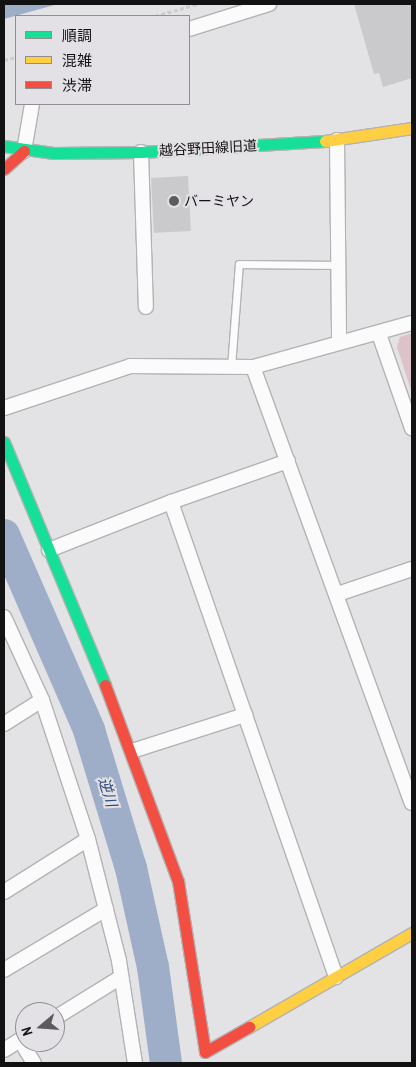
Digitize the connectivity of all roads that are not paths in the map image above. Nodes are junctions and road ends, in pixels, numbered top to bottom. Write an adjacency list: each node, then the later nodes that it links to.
1 (269, 4): 2 (street)
2 (190, 29)
3 (32, 105): 7 (street)
4 (412, 128): 5 (street, 越谷野田線旧道)
5 (337, 140): 8 (street, 越谷野田線旧道); 10 (street)
6 (4, 146): 7 (street, 越谷野田線旧道)
7 (24, 151): 8 (street, 越谷野田線旧道); 9 (street)
8 (142, 152): 11 (street)
9 (4, 169)
10 (338, 265): 14 (street); 15 (lane)
11 (146, 306)
12 (412, 323): 13 (street)
13 (379, 334): 14 (street); 18 (street)
14 (339, 342): 16 (street)
15 (231, 367): 16 (street); 17 (street)
16 (252, 367): 20 (street)
17 (4, 408)
18 (412, 428)
19 (4, 442): 22 (street)
20 (288, 462): 21 (street); 24 (street)
21 (171, 502): 22 (street); 27 (street)
22 (49, 550): 29 (street)
23 (412, 569): 24 (street)
24 (338, 594): 30 (street)
25 (4, 618): 26 (street)
26 (42, 700): 28 (street); 32 (street)
27 (245, 715): 29 (street); 38 (street)
28 (4, 724)
29 (132, 751): 38 (street)
30 (406, 765): 31 (street)
31 (412, 804)
32 (88, 839): 33 (street); 34 (street)
33 (4, 892)
34 (106, 909): 36 (street); 37 (street)
35 (412, 933): 38 (street)
36 (4, 970)
37 (121, 977): 39 (street); 42 (street)
38 (336, 977)
39 (65, 1012)
40 (15, 1043): 41 (street)
41 (4, 1050)
42 (135, 1063)

